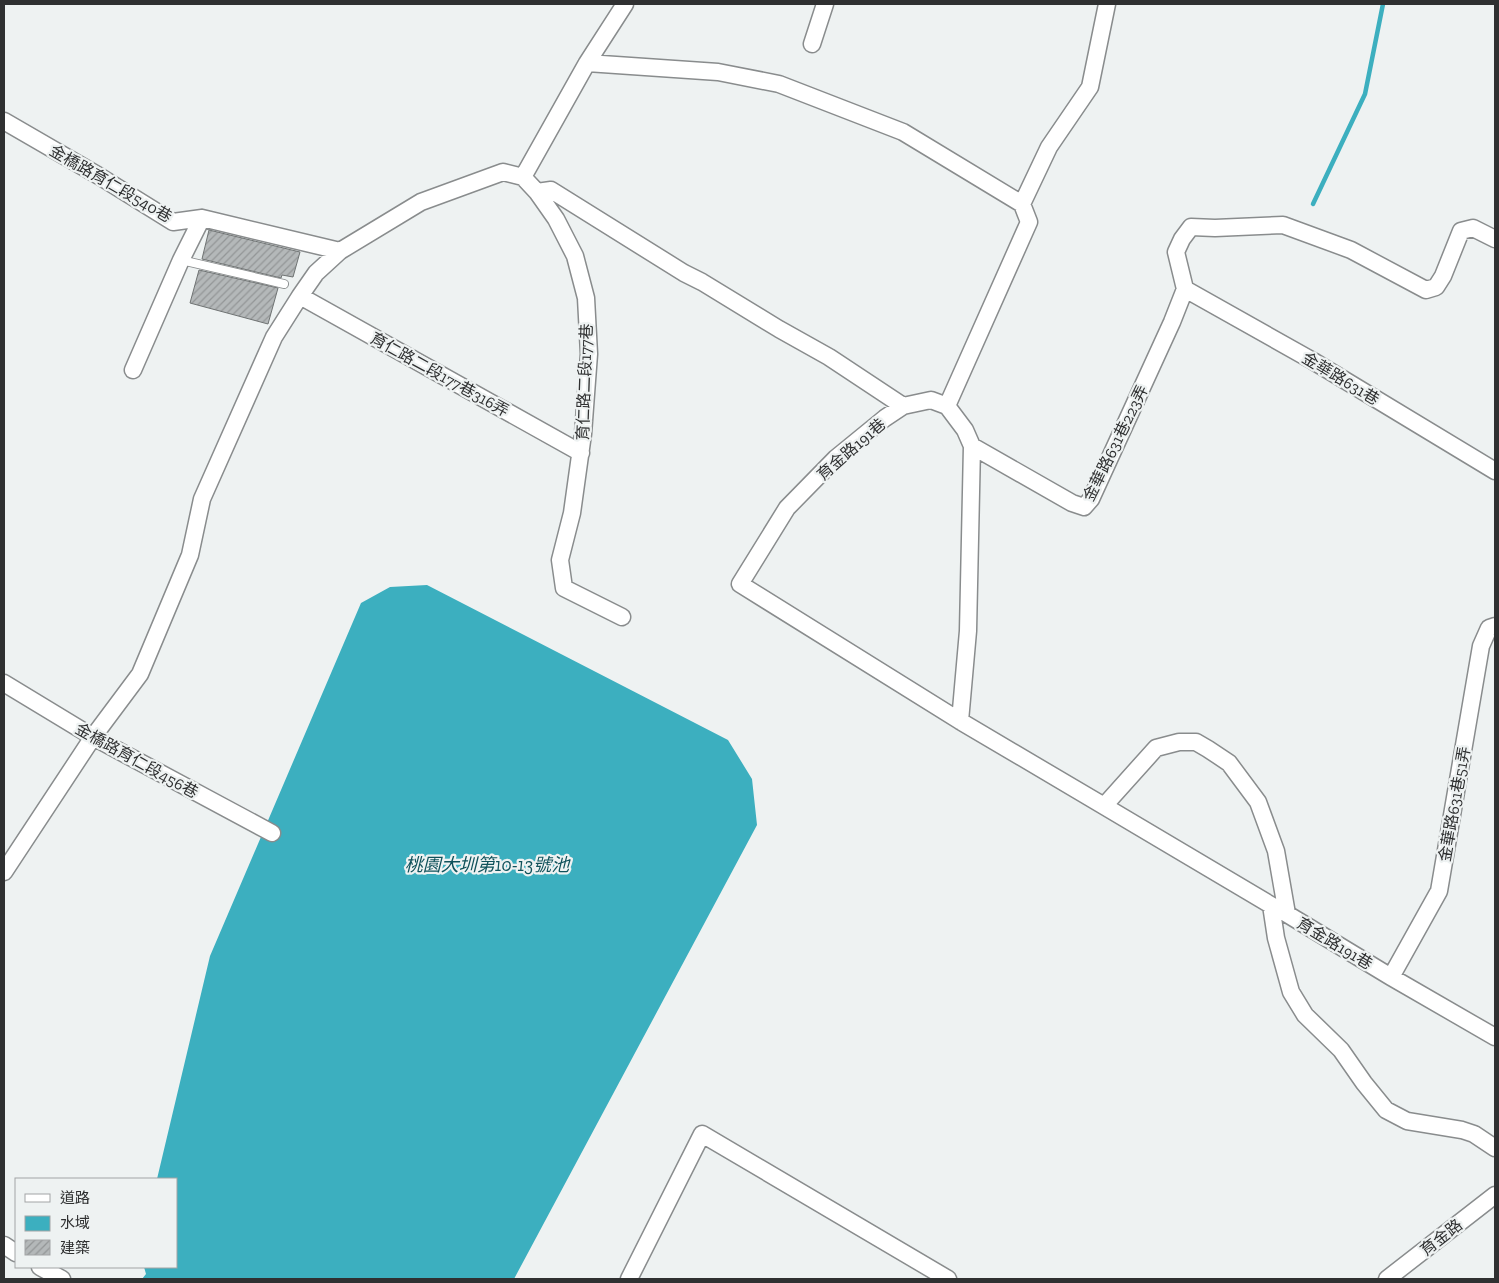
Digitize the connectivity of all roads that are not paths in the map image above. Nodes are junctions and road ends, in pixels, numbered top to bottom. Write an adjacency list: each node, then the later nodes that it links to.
1 (625, 4): 5 (street)
2 (826, 4): 4 (street)
3 (1107, 4): 9 (street)
4 (812, 44)
5 (586, 63): 7 (street); 9 (street)
6 (4, 121): 10 (street, 金橋路育仁段540巷)
7 (523, 177): 8 (street, 育仁路二段177巷); 12 (street)
8 (537, 192): 18 (street); 21 (street, 育仁路二段177巷)
9 (1022, 204): 19 (street)
10 (202, 218): 12 (street, 金橋路育仁段540巷); 13 (street)
11 (1495, 239): 15 (street)
12 (340, 251): 16 (street)
13 (181, 260): 14 (lane); 17 (street)
14 (284, 284)
15 (1184, 289): 20 (street, 金華路631巷223弄); 22 (street, 金華路631巷)
16 (300, 296): 21 (street, 育仁路二段177巷316弄); 27 (street)
17 (133, 370)
18 (903, 406): 19 (street, 育金路191巷); 26 (street, 育金路191巷)
19 (948, 406): 20 (street)
20 (972, 446): 26 (street)
21 (581, 453): 23 (street, 育仁路二段177巷)
22 (1495, 470)
23 (622, 617)
24 (1495, 626): 33 (street, 金華路631巷51弄)
25 (4, 683): 27 (street, 金橋路育仁段456巷)
26 (960, 721): 28 (street, 育金路191巷)
27 (93, 737): 29 (street, 金橋路育仁段456巷); 30 (street)
28 (1104, 806): 31 (street); 32 (street, 育金路191巷)
29 (272, 833)
30 (4, 872)
31 (1271, 905): 32 (street); 35 (street)
32 (1287, 914): 33 (street, 育金路191巷)
33 (1391, 977): 34 (street, 育金路191巷)
34 (1495, 1037)
35 (1495, 1148)
36 (1495, 1195): 43 (street, 育金路)
37 (4, 1246): 38 (street)
38 (15, 1252)
39 (42, 1268): 40 (street)
40 (62, 1279)
41 (629, 1279): 42 (street)
42 (948, 1279)
43 (1387, 1279)

